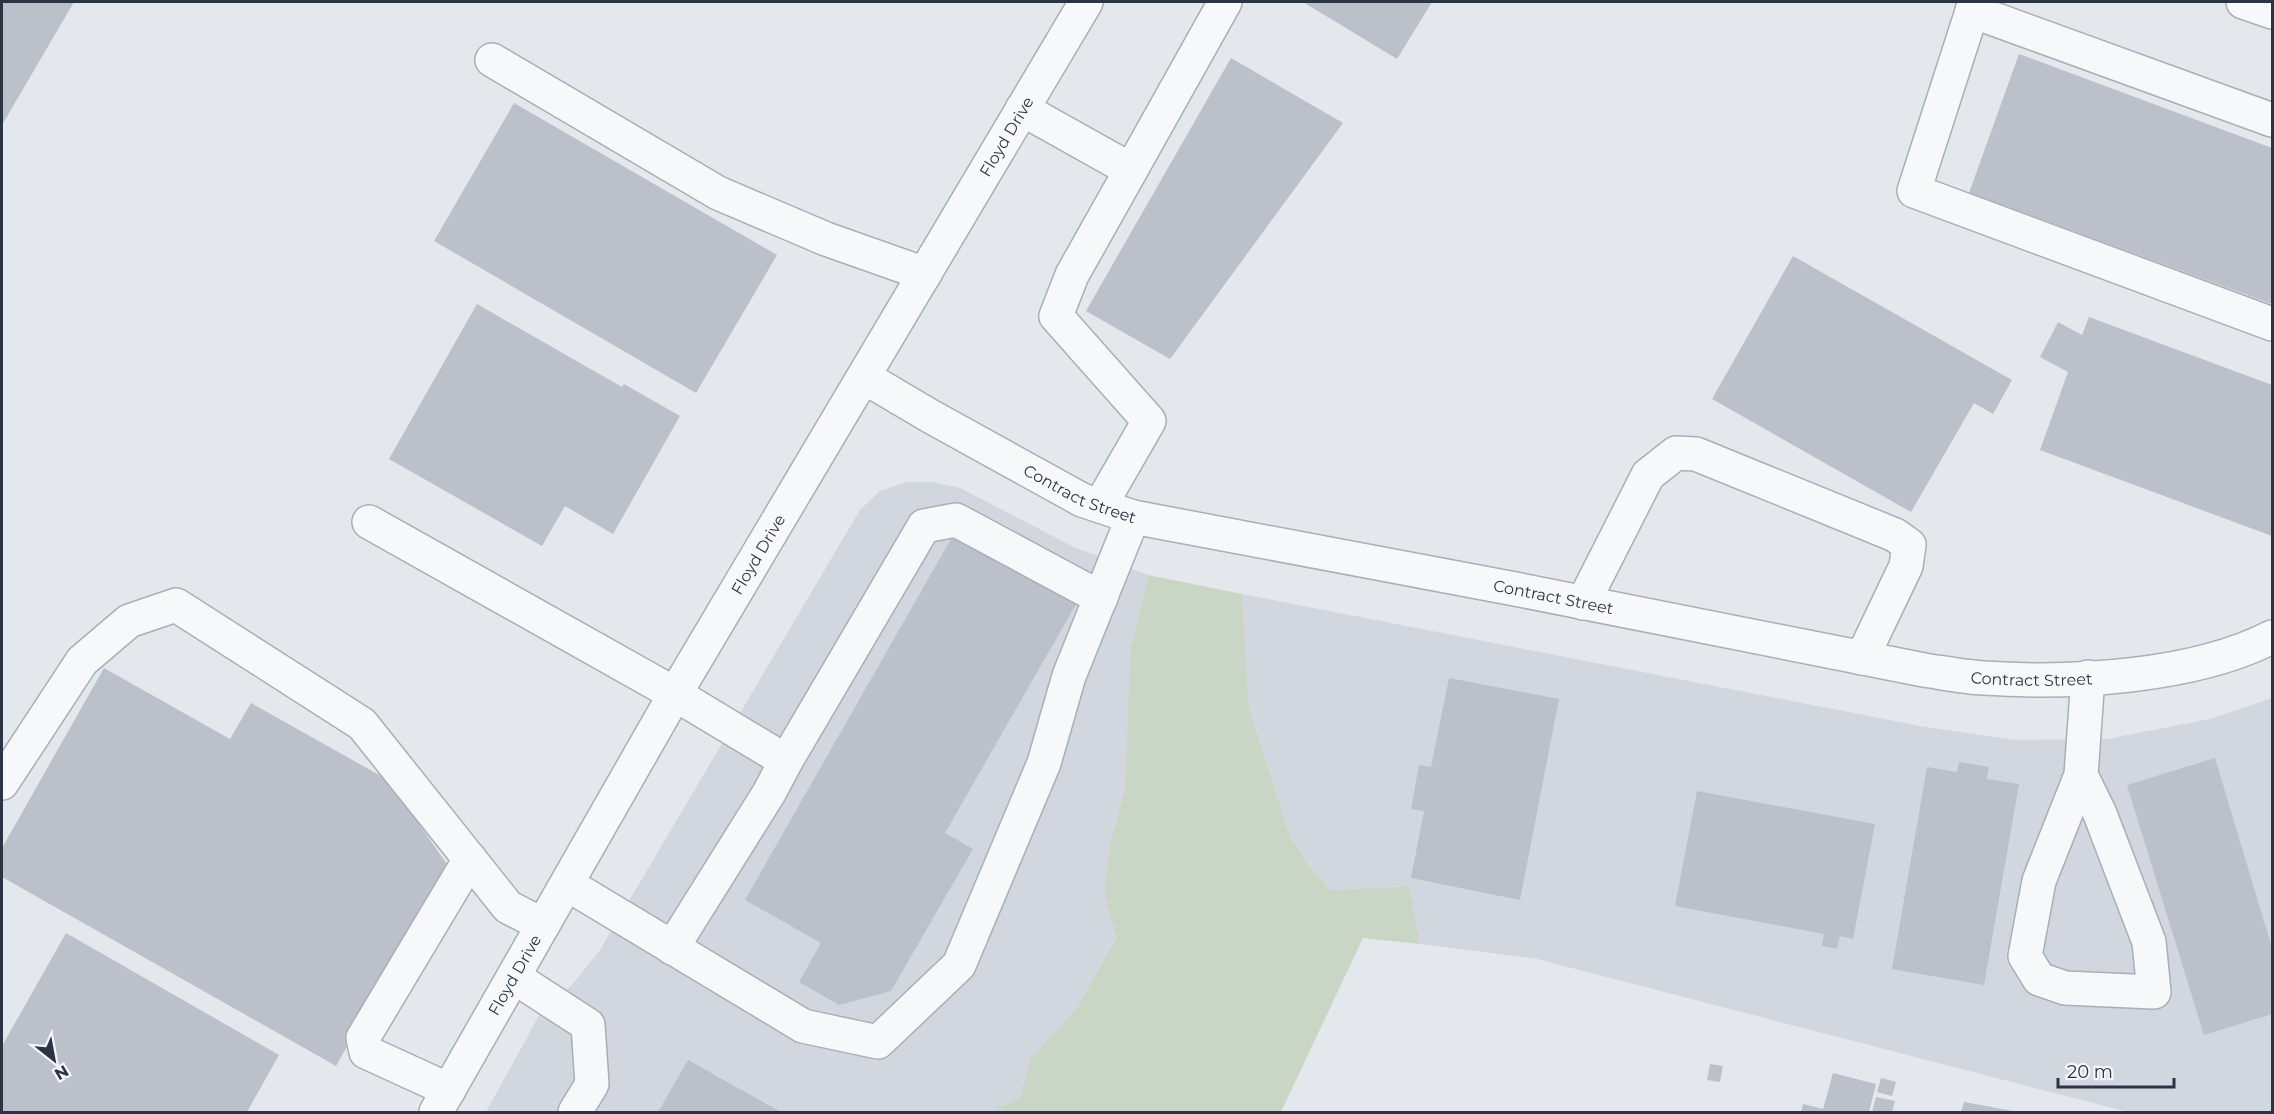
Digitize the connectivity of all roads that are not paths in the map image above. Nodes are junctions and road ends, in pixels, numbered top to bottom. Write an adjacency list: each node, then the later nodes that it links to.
1 (1225, 2): 9 (street)
2 (2243, 2): 5 (street)
3 (1081, 3): 7 (street, Floyd Drive)
4 (1973, 6): 8 (street); 11 (street)
5 (2272, 12)
6 (492, 60): 10 (street)
7 (1022, 110): 9 (street); 10 (street, Floyd Drive)
8 (2272, 120)
9 (1131, 170): 13 (street)
10 (925, 274): 12 (street, Floyd Drive)
11 (2272, 324)
12 (864, 377): 13 (street, Contract Street); 21 (street, Floyd Drive)
13 (1100, 506): 14 (street, Contract Street)
14 (1133, 517): 16 (street); 17 (street, Contract Street)
15 (369, 522): 21 (street)
16 (1101, 598): 22 (street); 28 (street)
17 (1583, 603): 19 (street, Contract Street); 19 (street)
18 (2272, 637): 20 (street, Contract Street)
19 (1862, 658): 20 (street, Contract Street)
20 (2088, 677): 23 (street)
21 (675, 694): 22 (street); 26 (street, Floyd Drive)
22 (786, 761): 28 (street)
23 (2081, 775): 23 (street)
24 (2, 783): 25 (street)
25 (470, 859): 27 (street); 30 (street)
26 (567, 884): 27 (street, Floyd Drive); 28 (street)
27 (543, 925): 29 (street, Floyd Drive)
28 (672, 948)
29 (514, 977): 30 (street, Floyd Drive); 31 (street)
30 (443, 1101)
31 (575, 1113)

